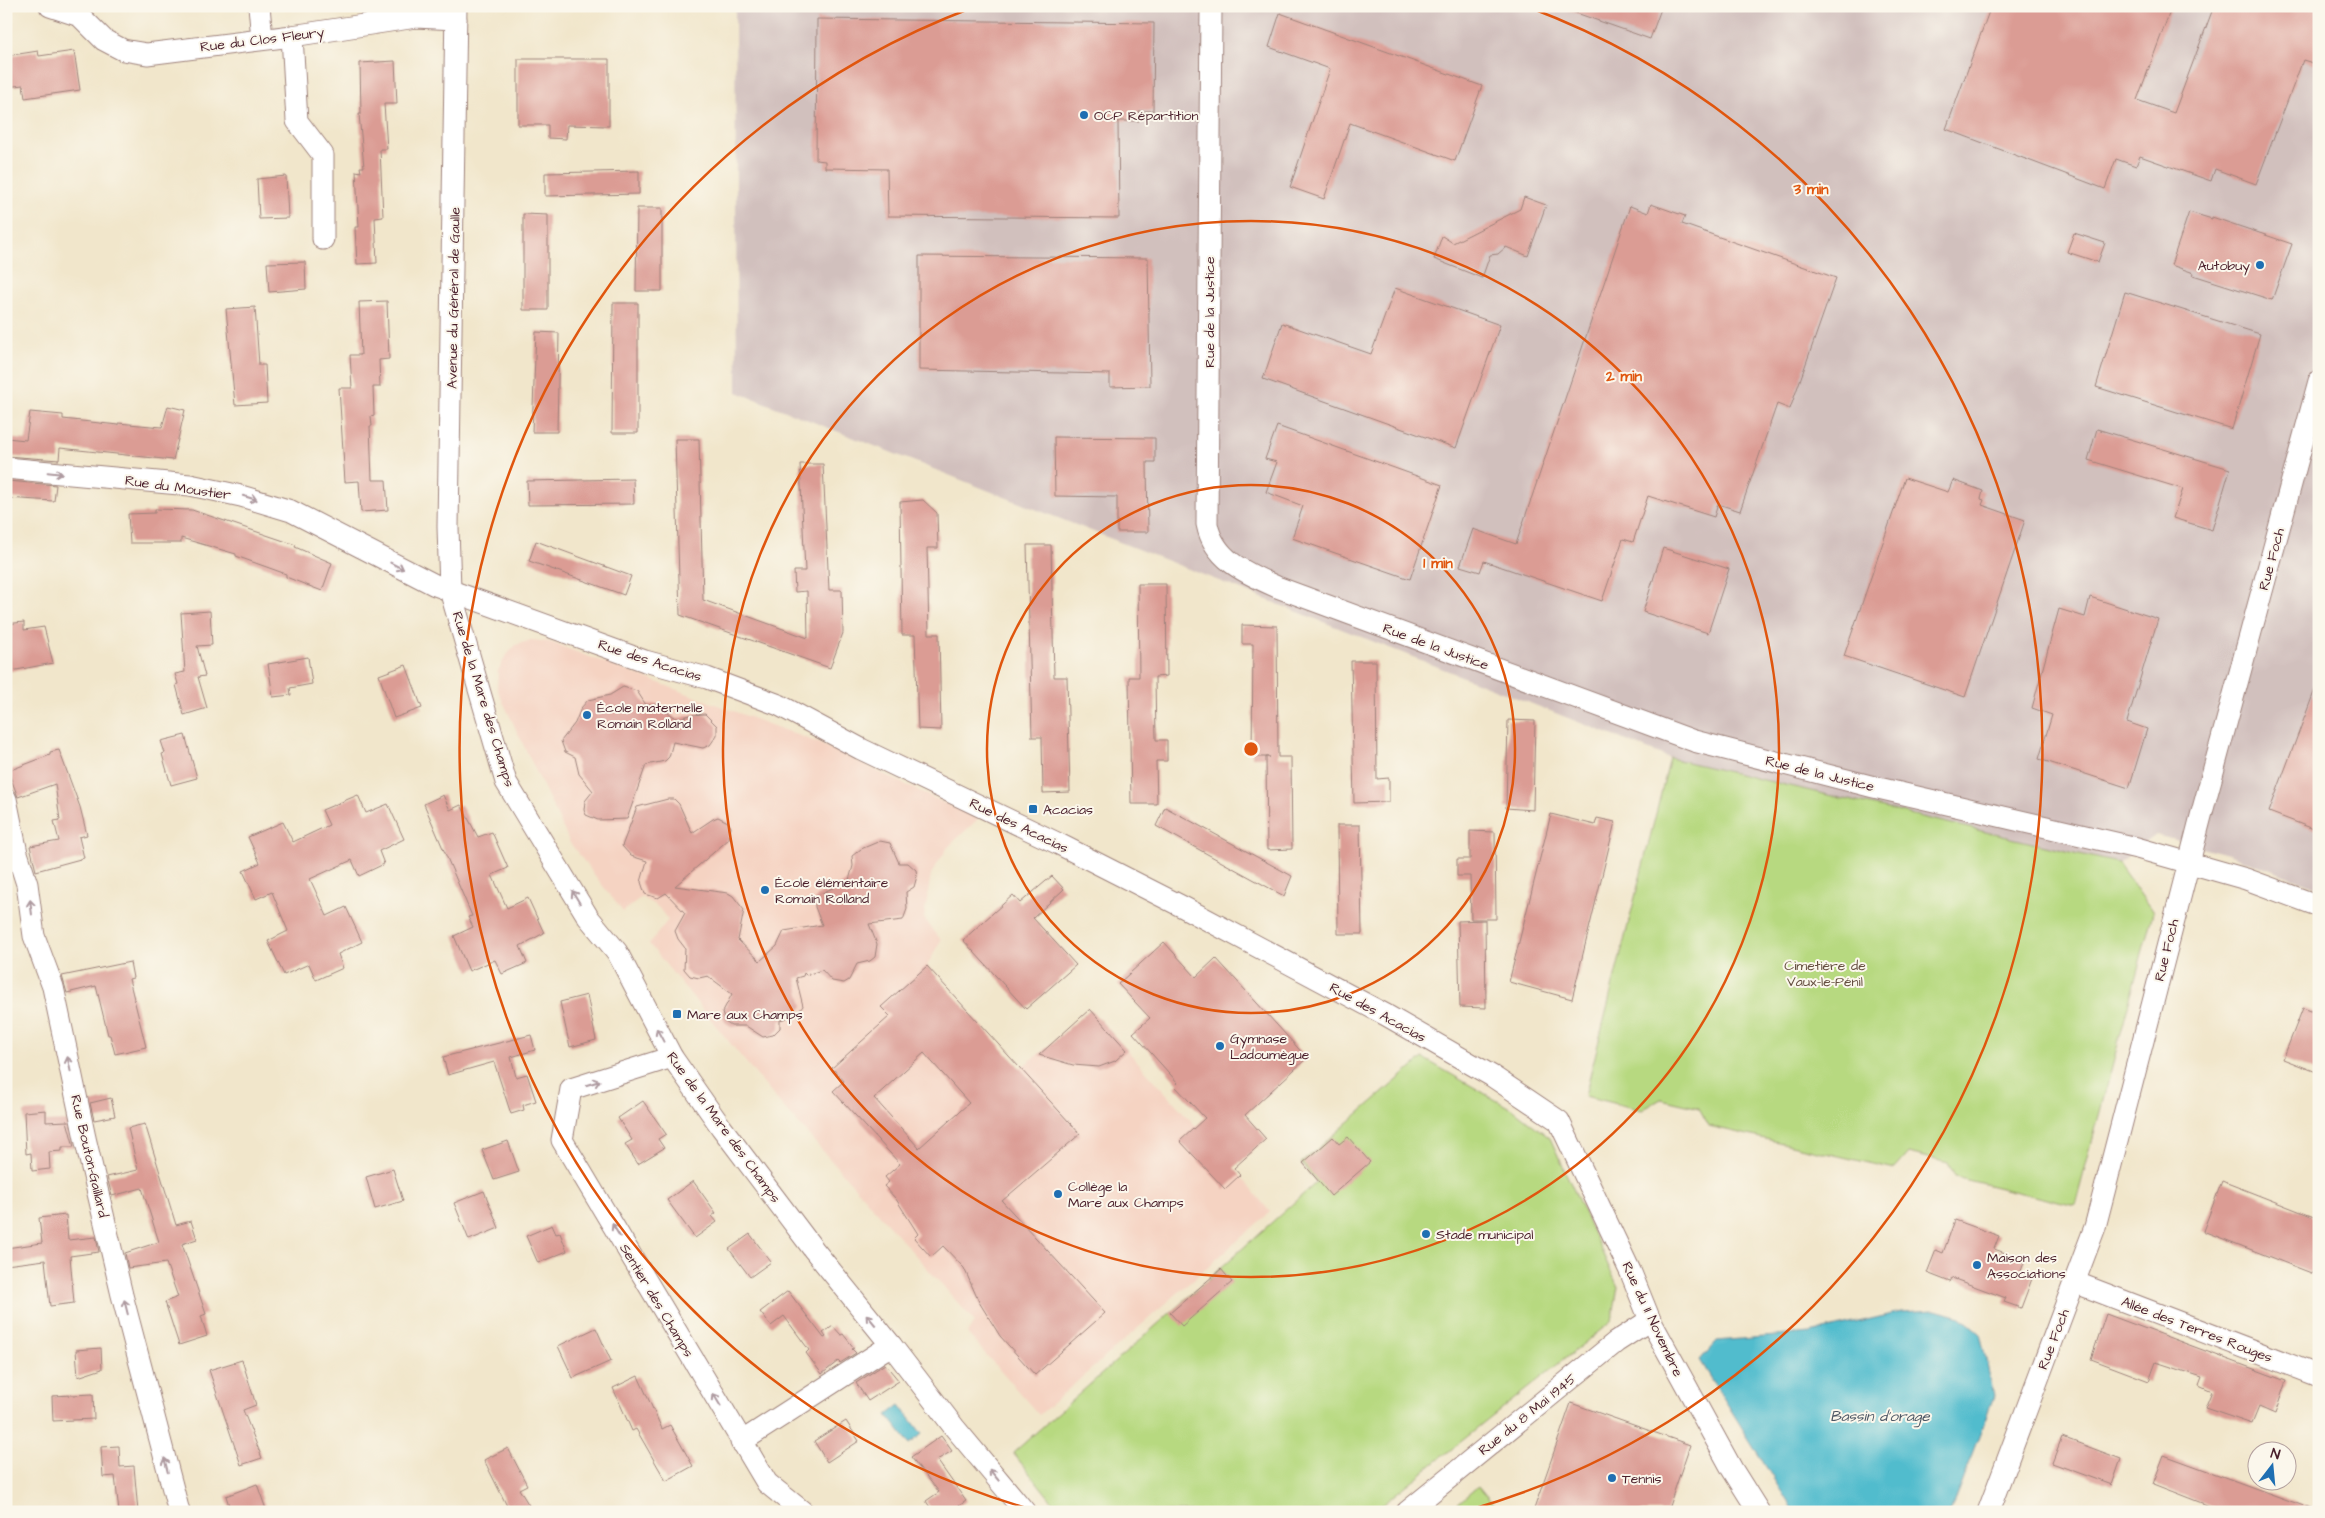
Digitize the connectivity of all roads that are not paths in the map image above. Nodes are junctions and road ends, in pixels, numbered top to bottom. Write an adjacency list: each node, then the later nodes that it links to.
1 (50, 6): 4 (street, Rue du Clos Fleury)
2 (259, 6): 7 (street)
3 (1211, 6): 14 (street, Rue de la Justice)
4 (80, 11): 7 (street, Rue du Clos Fleury)
5 (456, 13): 6 (street, Rue du Clos Fleury); 11 (street, Avenue du Général de Gaulle)
6 (292, 36): 7 (street, Rue du Clos Fleury); 8 (street)
7 (262, 39)
8 (323, 239)
9 (2319, 381): 14 (street, Rue Foch)
10 (6, 468): 11 (street, Rue du Moustier, one-way to 11)
11 (450, 590): 16 (street, Rue de la Mare des Champs, one-way to 11); 17 (street, Rue des Acacias)
12 (6, 799): 13 (street, Rue Bouton-Gaillard)
13 (12, 855): 23 (street, Rue Bouton-Gaillard, one-way to 13)
14 (2190, 863): 15 (street, Rue de la Justice); 18 (street, Rue Foch)
15 (2319, 906)
16 (672, 1057): 20 (street, Rue de la Mare des Champs, one-way to 16); 22 (street, Sentier des Champs, one-way to 16)
17 (1560, 1121): 19 (street, Rue du 11 Novembre)
18 (2074, 1282): 21 (street, Allée des Terres Rouges); 28 (street, Rue Foch)
19 (1650, 1320): 26 (street, Rue du 8 Mai 1945); 27 (street, Rue du 11 Novembre)
20 (891, 1345): 22 (street); 25 (street, Rue de la Mare des Champs, one-way to 20)
21 (2319, 1376)
22 (742, 1442): 24 (street)
23 (179, 1512)
24 (803, 1512)
25 (1025, 1512)
26 (1407, 1512)
27 (1759, 1512)
28 (1988, 1512)

